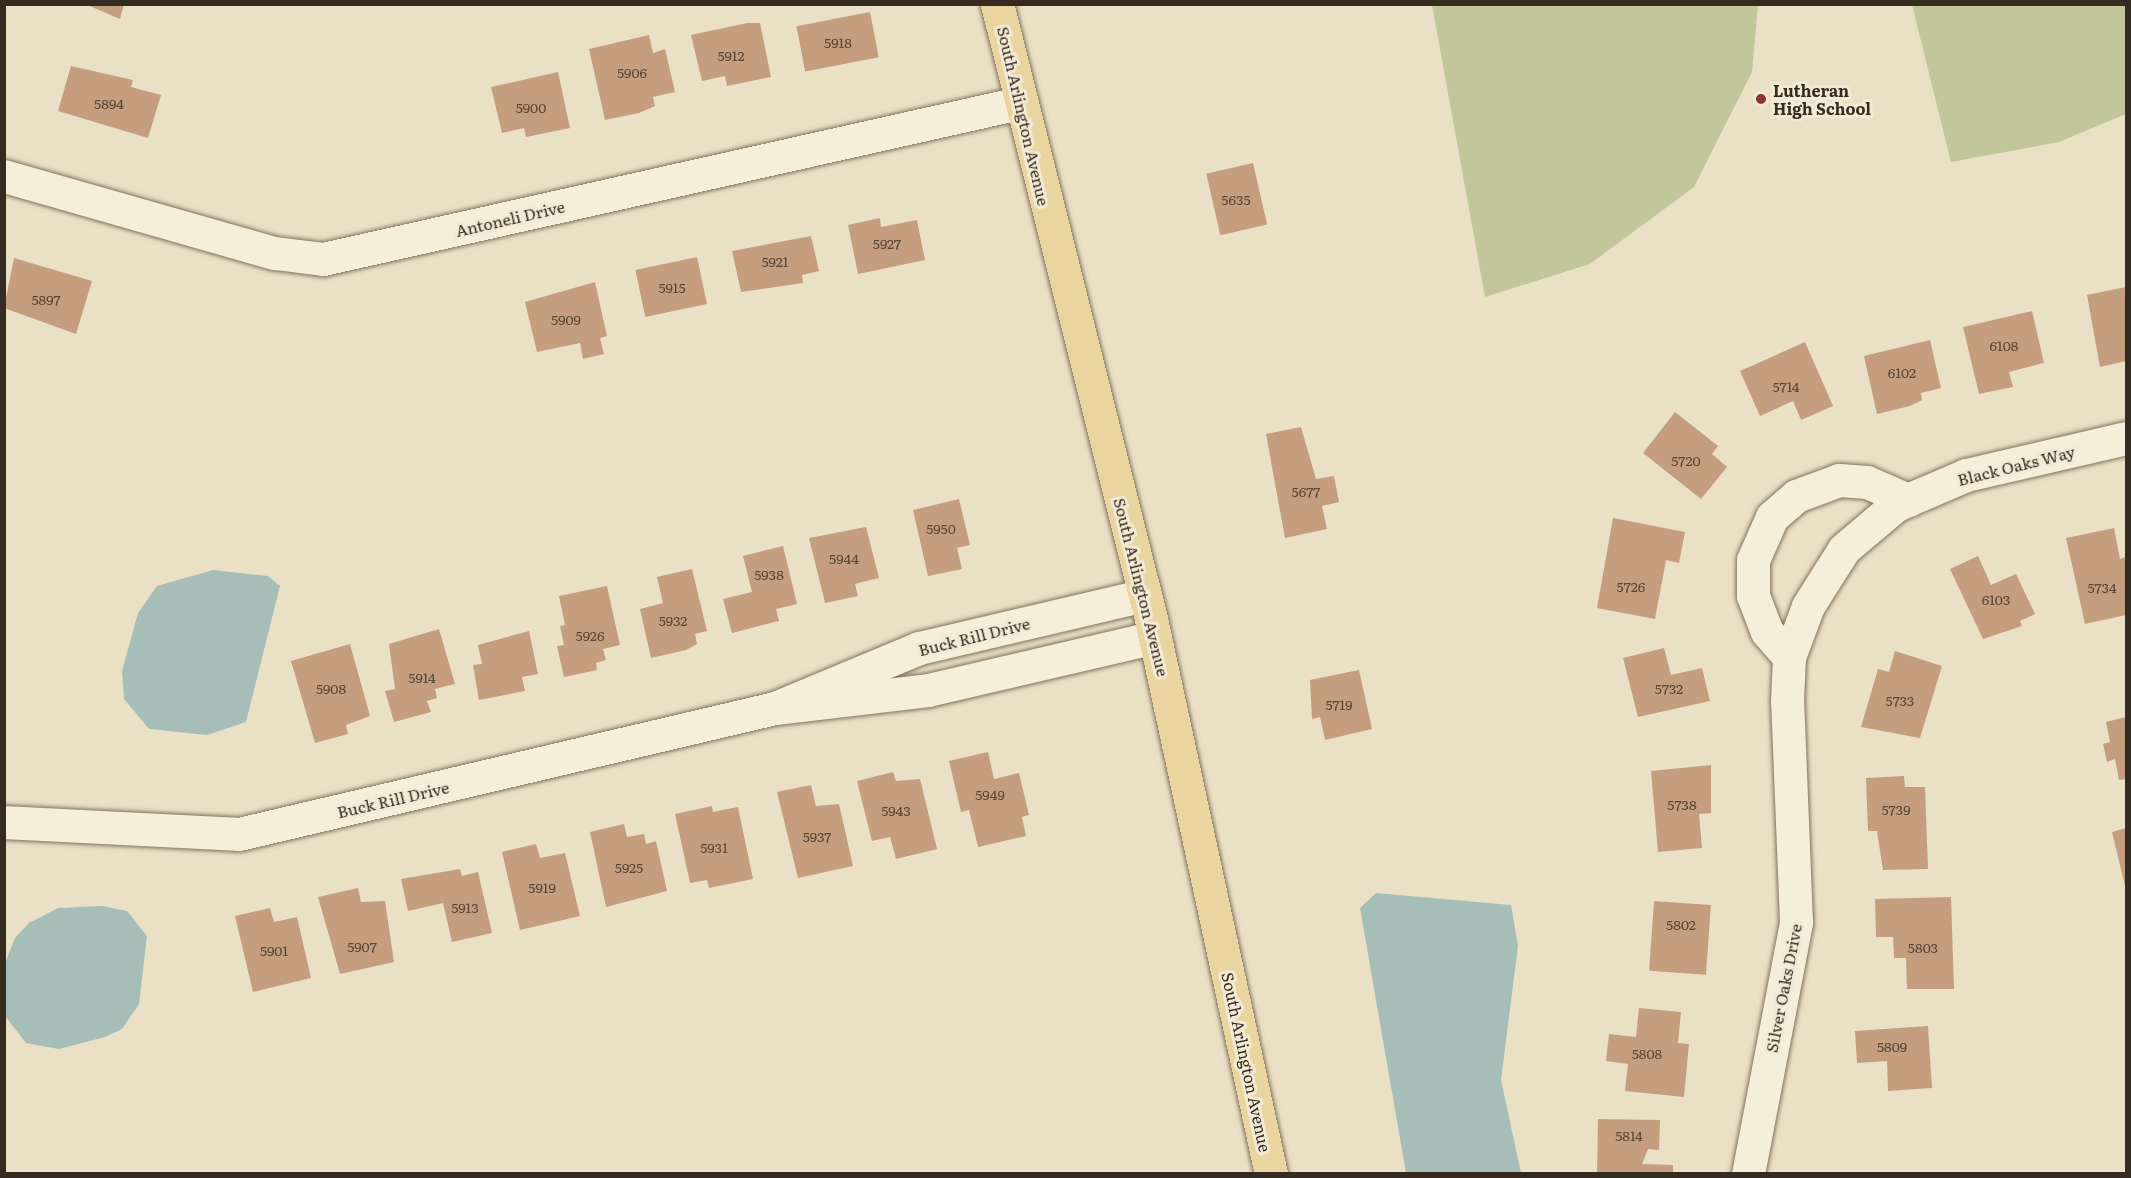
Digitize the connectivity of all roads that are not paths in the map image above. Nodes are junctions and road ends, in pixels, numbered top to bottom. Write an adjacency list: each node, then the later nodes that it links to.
1 (998, 4): 2 (main road, South Arlington Avenue)
2 (1019, 103): 3 (street, Antoneli Drive); 6 (main road, South Arlington Avenue)
3 (4, 176)
4 (2127, 438): 5 (street, Black Oaks Way)
5 (1908, 500): 8 (street, Silver Oaks Drive); 8 (street)
6 (1145, 595): 7 (main road, South Arlington Avenue); 9 (street, Buck Rill Drive)
7 (1155, 637): 9 (street, Buck Rill Drive); 11 (main road, South Arlington Avenue)
8 (1789, 657): 12 (street, Silver Oaks Drive)
9 (775, 708): 10 (street, Buck Rill Drive)
10 (4, 822)
11 (1272, 1173)
12 (1748, 1173)

